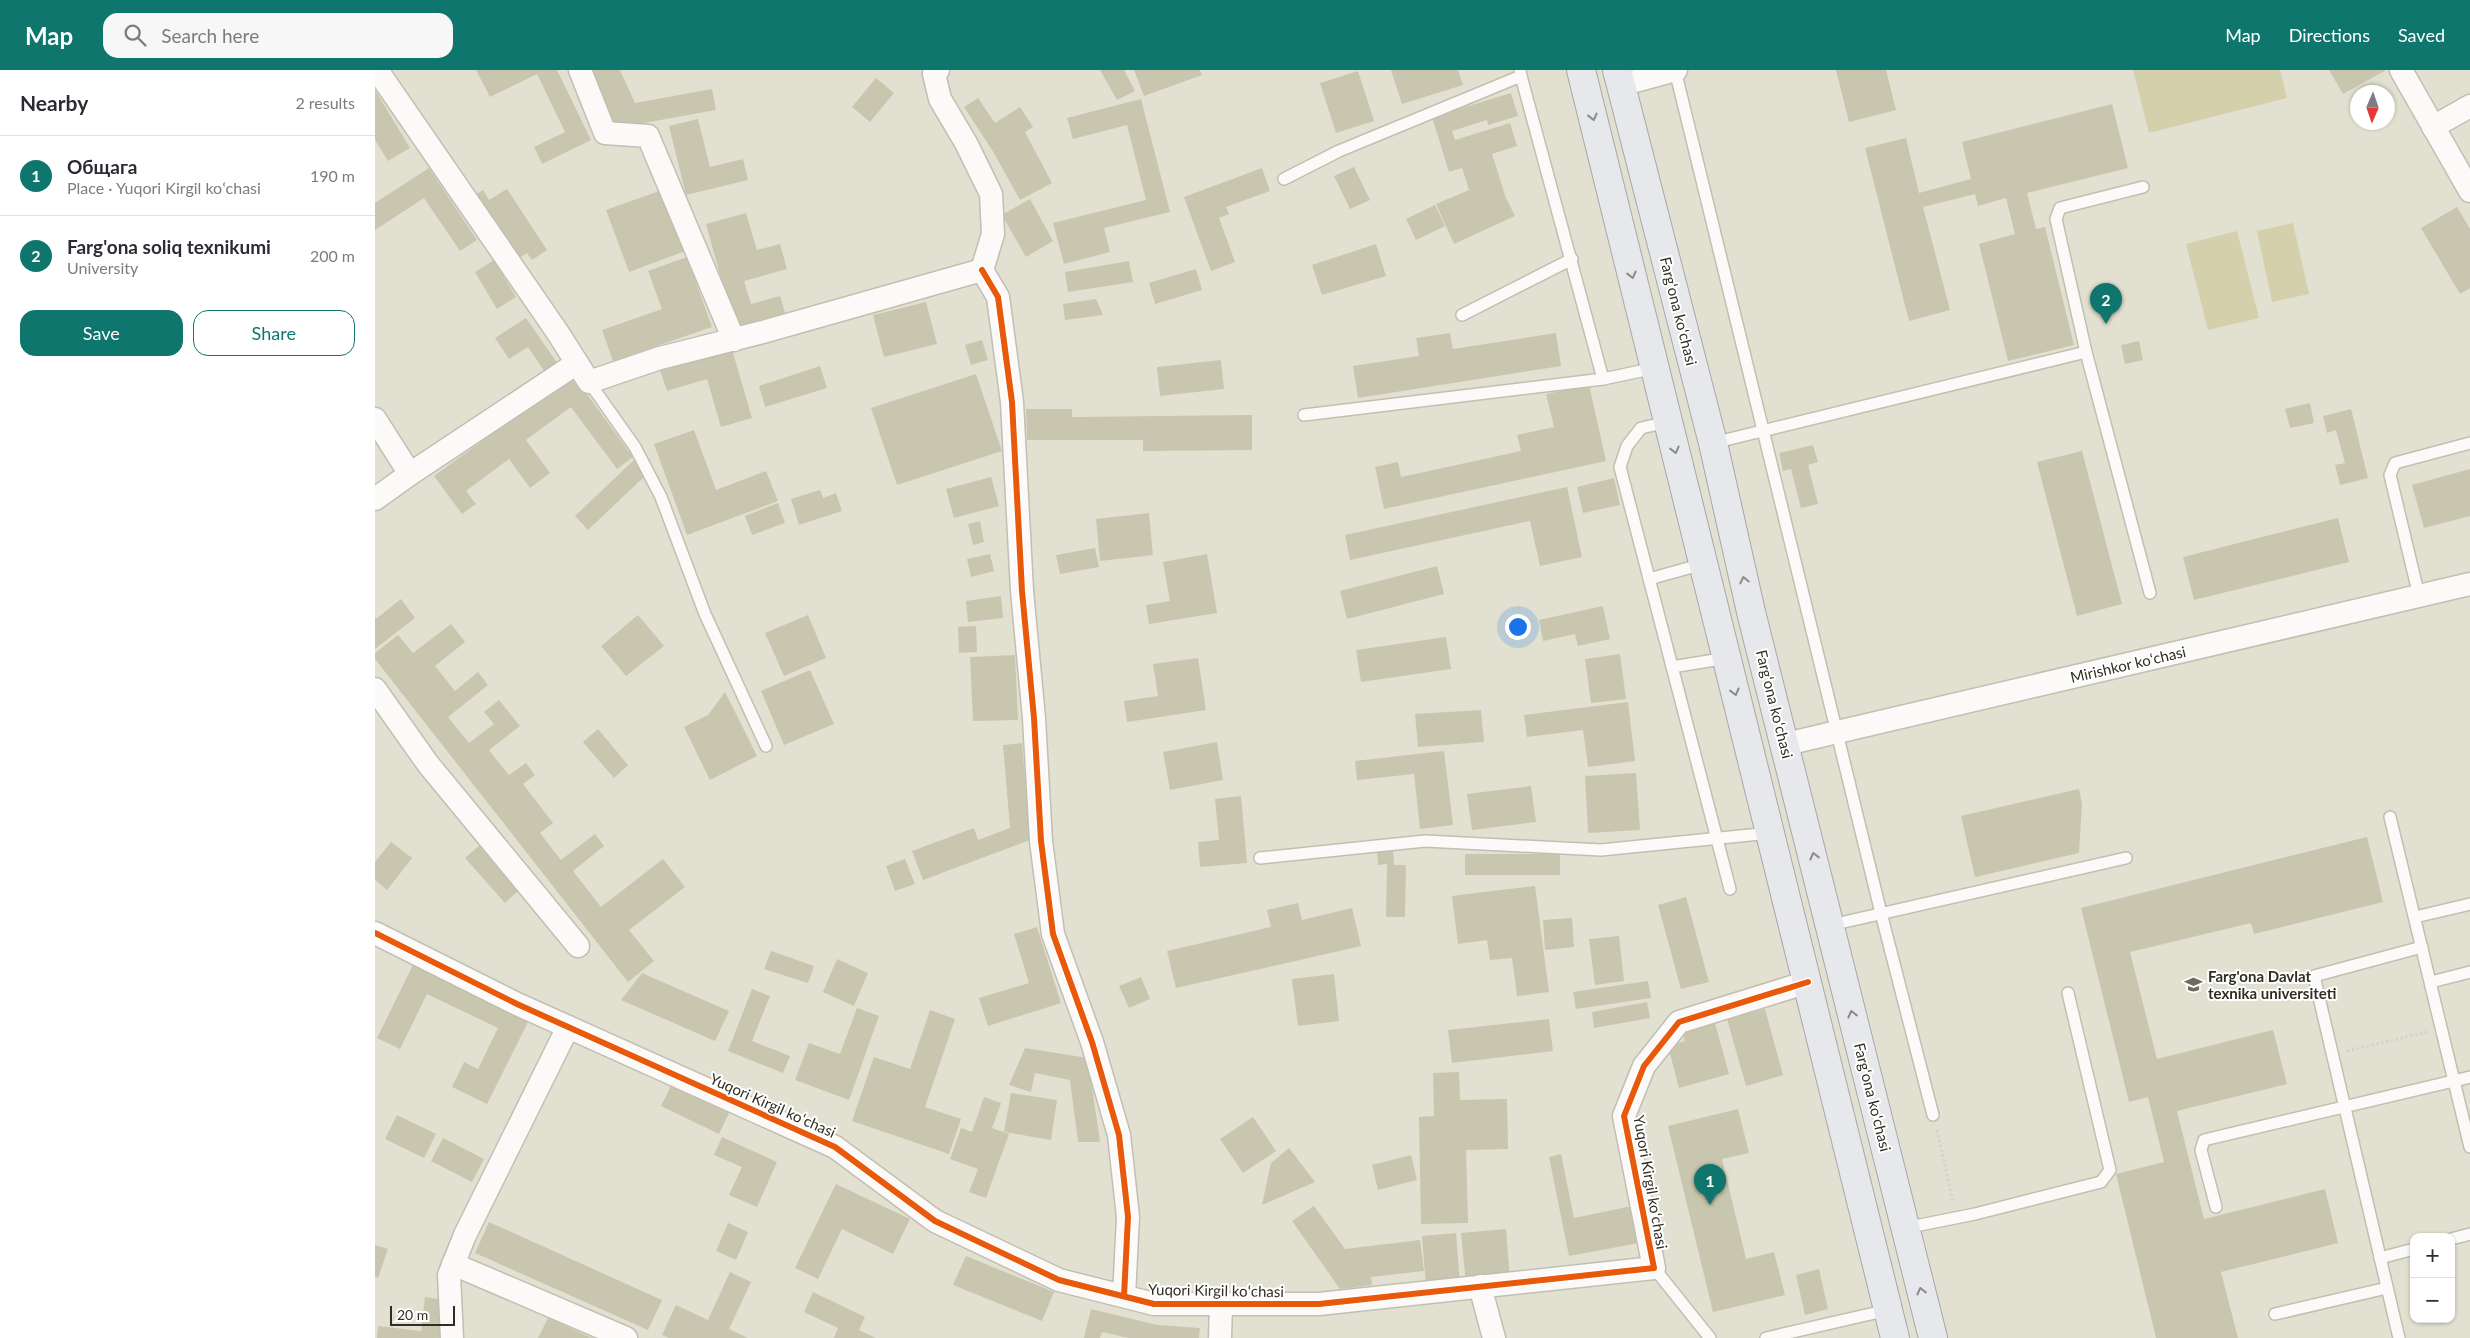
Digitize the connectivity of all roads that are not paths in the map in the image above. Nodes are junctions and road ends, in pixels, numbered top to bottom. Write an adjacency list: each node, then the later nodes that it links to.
1 (377, 70): 20 (street)
2 (579, 70): 17 (street)
3 (938, 70): 15 (street)
4 (1581, 70): 19 (main road, one-way to 19)
5 (1676, 70): 8 (street); 25 (lane)
6 (2401, 70): 10 (street)
7 (1520, 73): 11 (lane); 14 (lane)
8 (1619, 77): 26 (main road, Fargʻona koʻchasi)
9 (2470, 106): 10 (street)
10 (2433, 127): 13 (street)
11 (1284, 179)
12 (2143, 187): 18 (lane)
13 (2470, 191)
14 (1572, 259): 16 (lane); 21 (lane)
15 (982, 270): 17 (street); 76 (street)
16 (1462, 315)
17 (734, 340): 20 (street)
18 (2086, 352): 25 (lane); 33 (lane)
19 (1655, 368): 21 (lane); 24 (main road)
20 (583, 372): 28 (street); 42 (lane)
21 (1603, 379): 22 (lane)
22 (1304, 415)
23 (375, 419): 28 (street)
24 (1668, 422): 30 (main road, one-way to 30); 31 (lane)
25 (1763, 431): 26 (lane); 40 (lane)
26 (1713, 443): 35 (main road, Fargʻona koʻchasi, one-way to 26)
27 (2470, 443): 34 (lane)
28 (410, 474): 29 (street)
29 (375, 499)
30 (1703, 564): 31 (lane); 36 (main road)
31 (1649, 579): 38 (lane)
32 (2470, 584): 34 (street, Mirishkor koʻchasi)
33 (2150, 593)
34 (2419, 596): 40 (street, Mirishkor koʻchasi)
35 (1751, 612): 36 (main road); 41 (main road, Fargʻona koʻchasi)
36 (1717, 621): 37 (main road)
37 (1727, 658): 38 (lane); 44 (main road, one-way to 44)
38 (1673, 667): 45 (lane)
39 (375, 689): 54 (street)
40 (1836, 732): 41 (street, Mirishkor koʻchasi); 50 (lane)
41 (1785, 744): 52 (main road, Fargʻona koʻchasi, one-way to 41)
42 (766, 746)
43 (2390, 817): 51 (lane)
44 (1770, 833): 45 (lane); 57 (main road)
45 (1718, 838): 46 (lane); 48 (lane)
46 (1260, 858)
47 (2126, 858): 50 (lane)
48 (1729, 889)
49 (2470, 904): 51 (lane)
50 (1881, 913): 52 (lane); 64 (lane)
51 (2415, 917): 55 (lane)
52 (1831, 925): 67 (main road, Fargʻona koʻchasi, one-way to 52)
53 (375, 933): 60 (street, Yuqori Kirgil koʻchasi)
54 (579, 946)
55 (2422, 948): 58 (lane); 63 (lane)
56 (2470, 972): 58 (lane)
57 (1807, 982): 73 (street, Yuqori Kirgil koʻchasi); 78 (main road)
58 (2431, 982): 62 (lane)
59 (2068, 993): 67 (lane)
60 (568, 1027): 72 (street); 76 (street, Yuqori Kirgil koʻchasi)
61 (2470, 1078): 62 (lane)
62 (2454, 1081): 63 (lane); 65 (lane)
63 (2344, 1107): 66 (lane); 71 (lane)
64 (1933, 1115)
65 (2470, 1147)
66 (2216, 1207)
67 (1905, 1228): 87 (main road, Fargʻona koʻchasi, one-way to 67)
68 (2470, 1234): 69 (lane)
69 (2455, 1238)
70 (2410, 1250): 71 (lane)
71 (2380, 1258): 75 (lane)
72 (453, 1264): 80 (street); 81 (street)
73 (1654, 1268): 74 (street, Yuqori Kirgil koʻchasi); 84 (lane)
74 (1480, 1286): 77 (street, Yuqori Kirgil koʻchasi); 83 (street)
75 (2387, 1288): 79 (lane); 88 (lane)
76 (1124, 1296): 77 (street, Yuqori Kirgil koʻchasi)
77 (1221, 1304): 82 (street, Yuqori Kirgil koʻchasi)
78 (1888, 1310): 85 (lane); 86 (main road)
79 (2275, 1314)
80 (452, 1338)
81 (626, 1338)
82 (1220, 1338)
83 (1493, 1338)
84 (1709, 1338)
85 (1766, 1338)
86 (1895, 1338)
87 (1933, 1338)
88 (2399, 1338)

